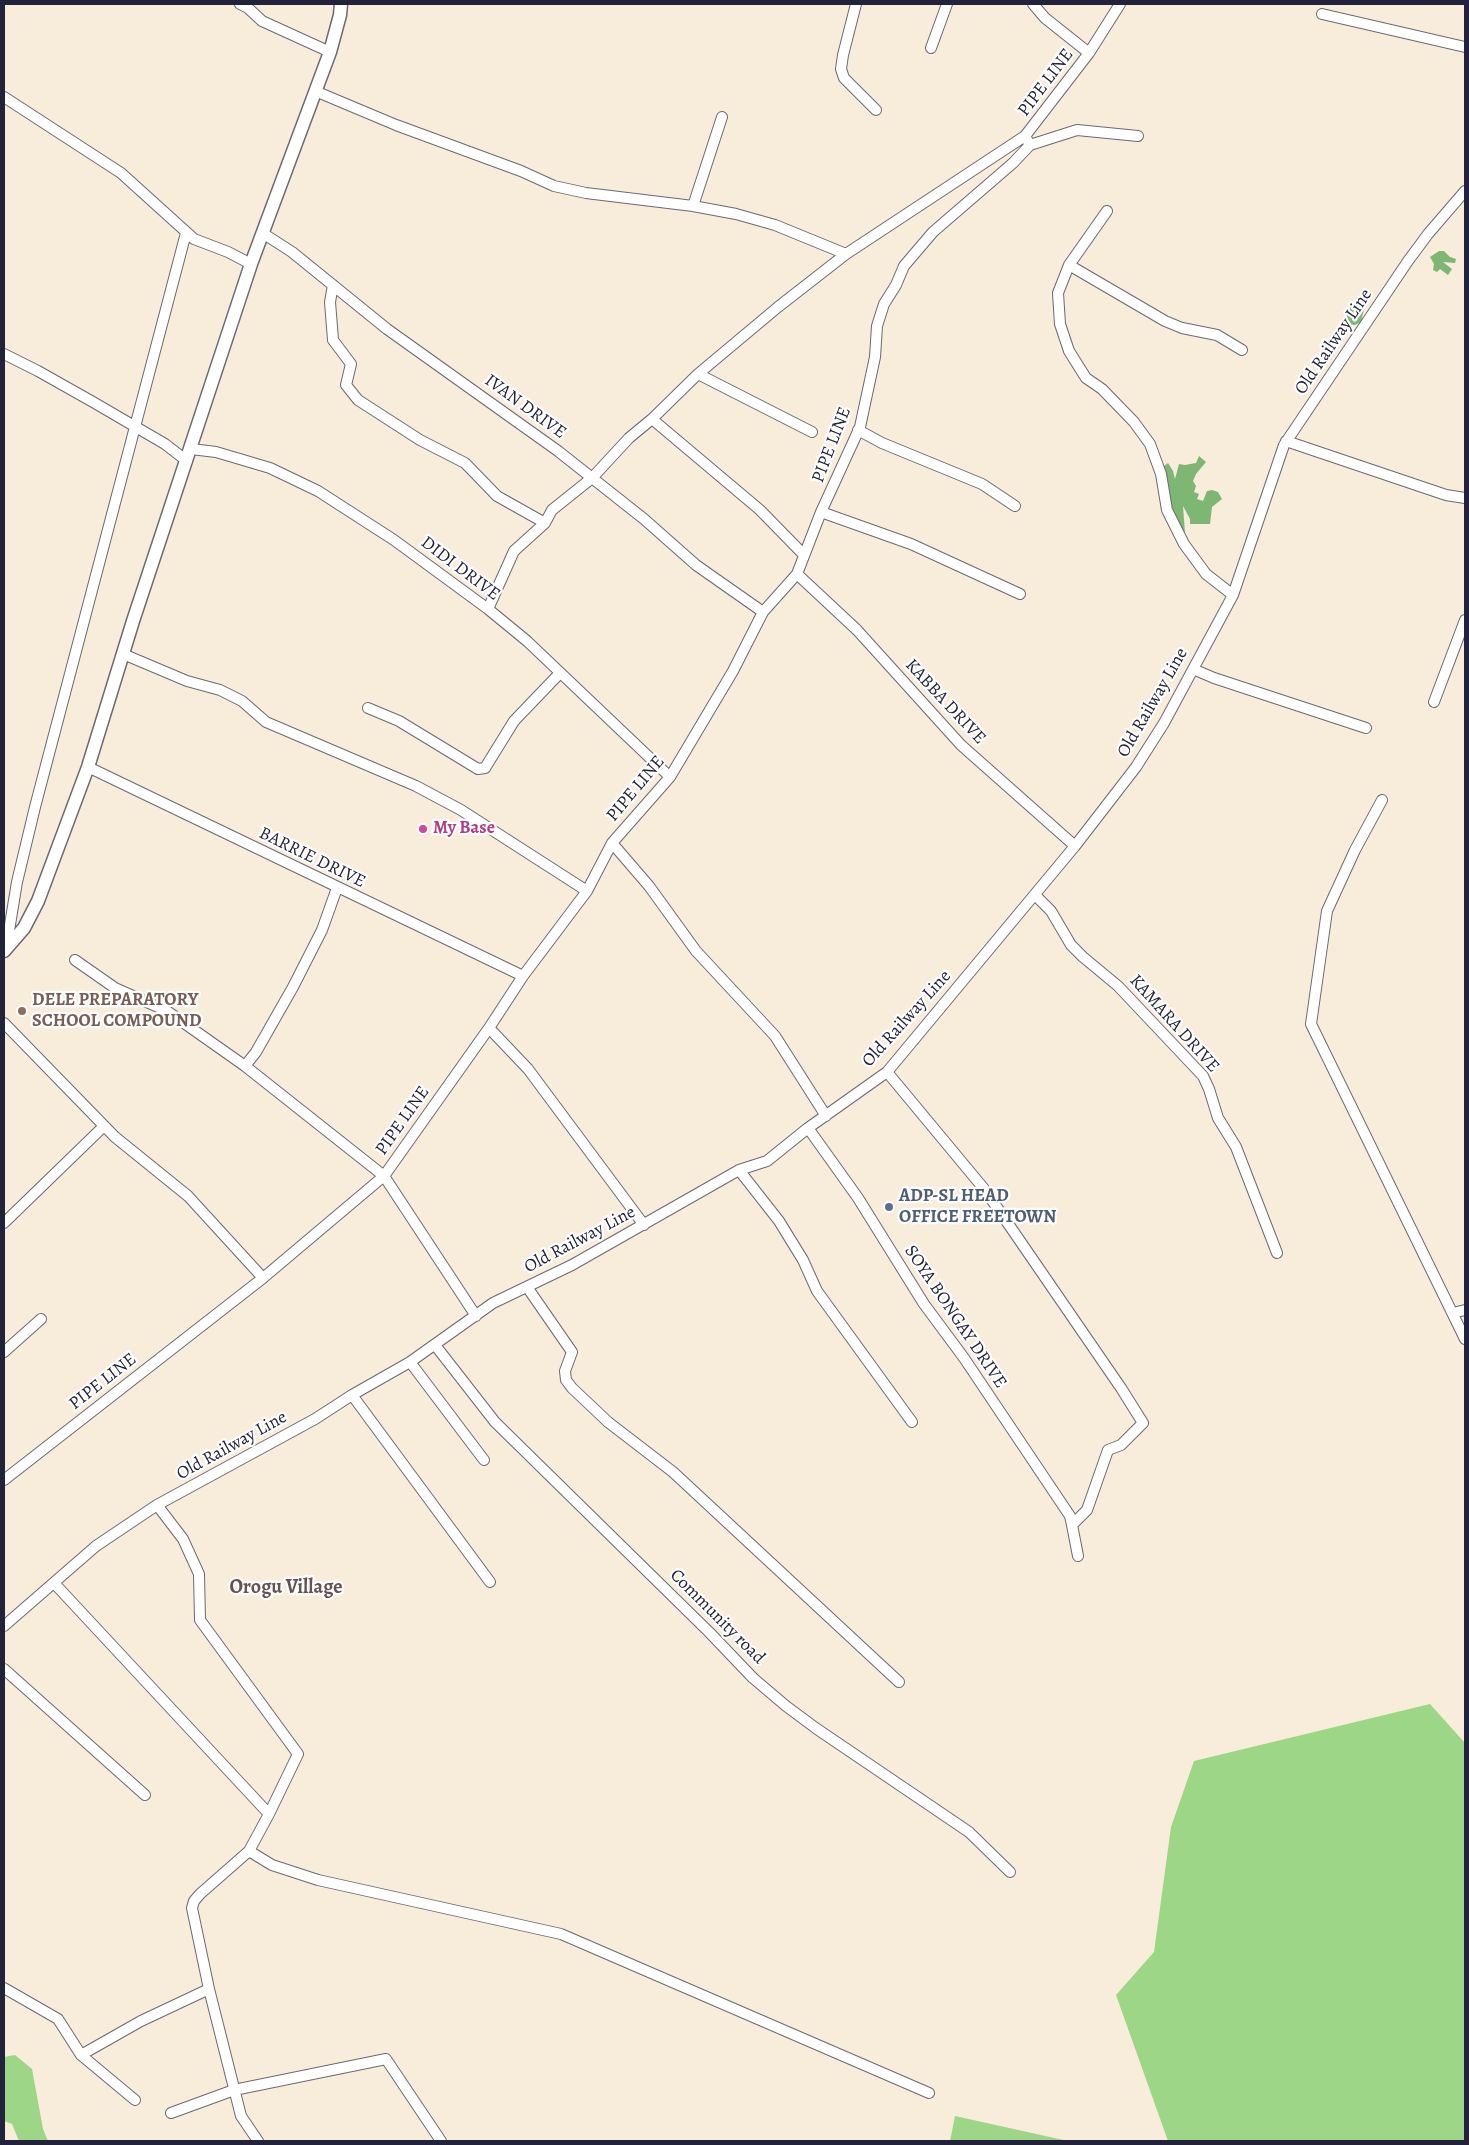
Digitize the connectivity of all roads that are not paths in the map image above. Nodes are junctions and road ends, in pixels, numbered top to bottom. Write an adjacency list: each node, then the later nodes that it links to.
1 (240, 4): 10 (street)
2 (341, 4): 10 (street)
3 (856, 4): 14 (street)
4 (947, 4): 9 (street)
5 (1033, 4): 11 (street)
6 (1120, 4): 11 (street, PIPE LINE)
7 (1322, 14): 8 (street)
8 (1465, 47)
9 (931, 48)
10 (330, 52): 12 (street)
11 (1089, 53): 17 (street, PIPE LINE)
12 (315, 91): 19 (street); 22 (street)
13 (4, 97): 21 (street)
14 (876, 110)
15 (722, 117): 19 (street)
16 (1138, 136): 17 (street)
17 (1028, 140): 23 (street); 32 (street, PIPE LINE)
18 (1465, 191): 34 (street, Old Railway Line)
19 (693, 206): 23 (street)
20 (1106, 211): 25 (street)
21 (186, 233): 24 (street); 31 (street)
22 (264, 234): 24 (street); 26 (street, IVAN DRIVE)
23 (846, 254): 29 (street)
24 (251, 264): 35 (street)
25 (1069, 265): 27 (street); 44 (street)
26 (332, 285): 36 (street, IVAN DRIVE); 40 (street)
27 (1242, 350)
28 (4, 354): 31 (street)
29 (698, 374): 30 (street); 33 (street)
30 (652, 419): 36 (street); 41 (street)
31 (136, 427): 35 (street); 62 (street)
32 (858, 430): 38 (street); 39 (street, PIPE LINE)
33 (812, 432)
34 (1286, 442): 37 (street); 44 (street, Old Railway Line)
35 (189, 455): 45 (street, DIDI DRIVE); 48 (street)
36 (592, 478): 40 (street); 46 (street, IVAN DRIVE)
37 (1465, 498)
38 (1015, 506)
39 (821, 512): 41 (street, PIPE LINE); 43 (street)
40 (545, 523): 45 (street)
41 (804, 555): 42 (street, PIPE LINE)
42 (797, 574): 46 (street, PIPE LINE); 58 (street, KABBA DRIVE)
43 (1020, 594)
44 (1233, 595): 49 (street, Old Railway Line)
45 (488, 609): 50 (street, DIDI DRIVE)
46 (763, 612): 55 (street, PIPE LINE)
47 (1465, 620): 51 (street)
48 (123, 654): 54 (street); 60 (street)
49 (1193, 669): 53 (street); 58 (street, Old Railway Line)
50 (560, 673): 52 (street); 55 (street, DIDI DRIVE)
51 (1434, 702)
52 (368, 708)
53 (1366, 728)
54 (88, 767): 59 (street, BARRIE DRIVE); 62 (street)
55 (670, 777): 57 (street, PIPE LINE)
56 (1382, 800): 80 (street)
57 (612, 843): 60 (street, PIPE LINE); 69 (street)
58 (1075, 846): 61 (street, Old Railway Line)
59 (337, 888): 64 (street, BARRIE DRIVE); 67 (street)
60 (587, 891): 64 (street, PIPE LINE)
61 (1035, 894): 68 (street, Old Railway Line); 76 (street, KAMARA DRIVE)
62 (5, 950)
63 (75, 960): 67 (street)
64 (523, 976): 66 (street, PIPE LINE)
65 (4, 1023): 70 (street)
66 (489, 1028): 73 (street, PIPE LINE); 75 (street)
67 (245, 1066): 73 (street)
68 (887, 1072): 69 (street, Old Railway Line); 92 (street)
69 (826, 1116): 71 (street, Old Railway Line)
70 (104, 1126): 74 (street); 77 (street)
71 (808, 1128): 72 (street, Old Railway Line); 92 (street, SOYA BONGAY DRIVE)
72 (739, 1170): 75 (street, Old Railway Line); 88 (street)
73 (384, 1176): 77 (street, PIPE LINE); 81 (street)
74 (4, 1223)
75 (644, 1225): 78 (street, Old Railway Line)
76 (1277, 1253)
77 (263, 1278): 90 (street, PIPE LINE)
78 (526, 1287): 81 (street, Old Railway Line); 98 (street)
79 (1465, 1310): 80 (street)
80 (1453, 1313): 83 (street)
81 (476, 1316): 84 (street, Old Railway Line)
82 (41, 1320): 85 (street)
83 (1465, 1339)
84 (435, 1345): 86 (street, Old Railway Line); 102 (street, Community road)
85 (4, 1352)
86 (410, 1362): 87 (street, Old Railway Line); 89 (street)
87 (352, 1395): 91 (street, Old Railway Line); 94 (street)
88 (912, 1422)
89 (484, 1460)
90 (4, 1480)
91 (157, 1505): 95 (street, Old Railway Line); 100 (street)
92 (1072, 1525): 93 (street, SOYA BONGAY DRIVE)
93 (1078, 1556)
94 (490, 1582)
95 (54, 1583): 96 (street, Old Railway Line); 100 (street)
96 (4, 1626)
97 (4, 1669): 99 (street)
98 (899, 1682)
99 (145, 1795)
100 (269, 1814): 101 (street)
101 (249, 1851): 104 (street); 107 (street)
102 (1010, 1872)
103 (4, 1988): 105 (street)
104 (209, 1988): 105 (street); 106 (street)
105 (81, 2055): 108 (street)
106 (234, 2090): 109 (street); 110 (street); 111 (street)
107 (929, 2093)
108 (135, 2100)
109 (171, 2113)
110 (258, 2141)
111 (441, 2141)

